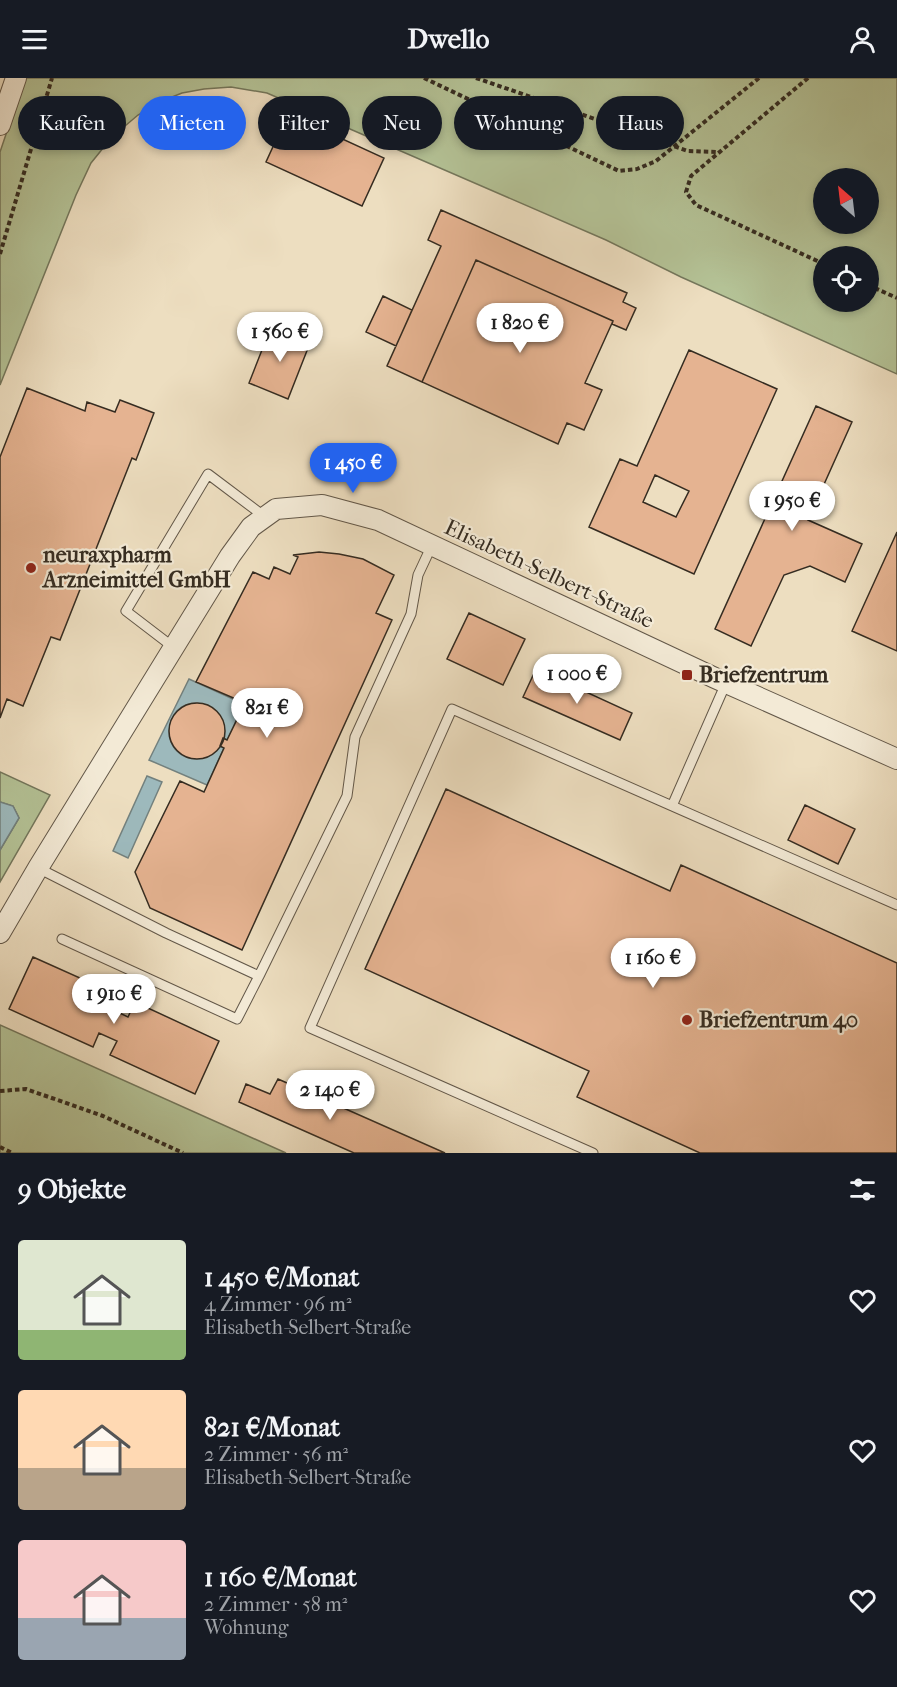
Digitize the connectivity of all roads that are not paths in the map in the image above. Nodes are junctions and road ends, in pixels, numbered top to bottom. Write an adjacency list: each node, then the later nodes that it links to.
1 (16, 78): 2 (street)
2 (0, 125)
3 (265, 517): 4 (street, Elisabeth-Selbert-Straße); 5 (street, Elisabeth-Selbert-Straße); 5 (lane)
4 (432, 545): 6 (street, Elisabeth-Selbert-Straße); 13 (lane)
5 (174, 647): 9 (street, Elisabeth-Selbert-Straße)
6 (726, 683): 7 (street, Elisabeth-Selbert-Straße); 8 (lane)
7 (897, 759)
8 (672, 806): 10 (lane); 14 (lane)
9 (38, 868): 11 (street, Elisabeth-Selbert-Straße); 13 (lane)
10 (897, 905)
11 (0, 933)
12 (62, 939): 13 (lane)
13 (259, 976)
14 (593, 1153)

